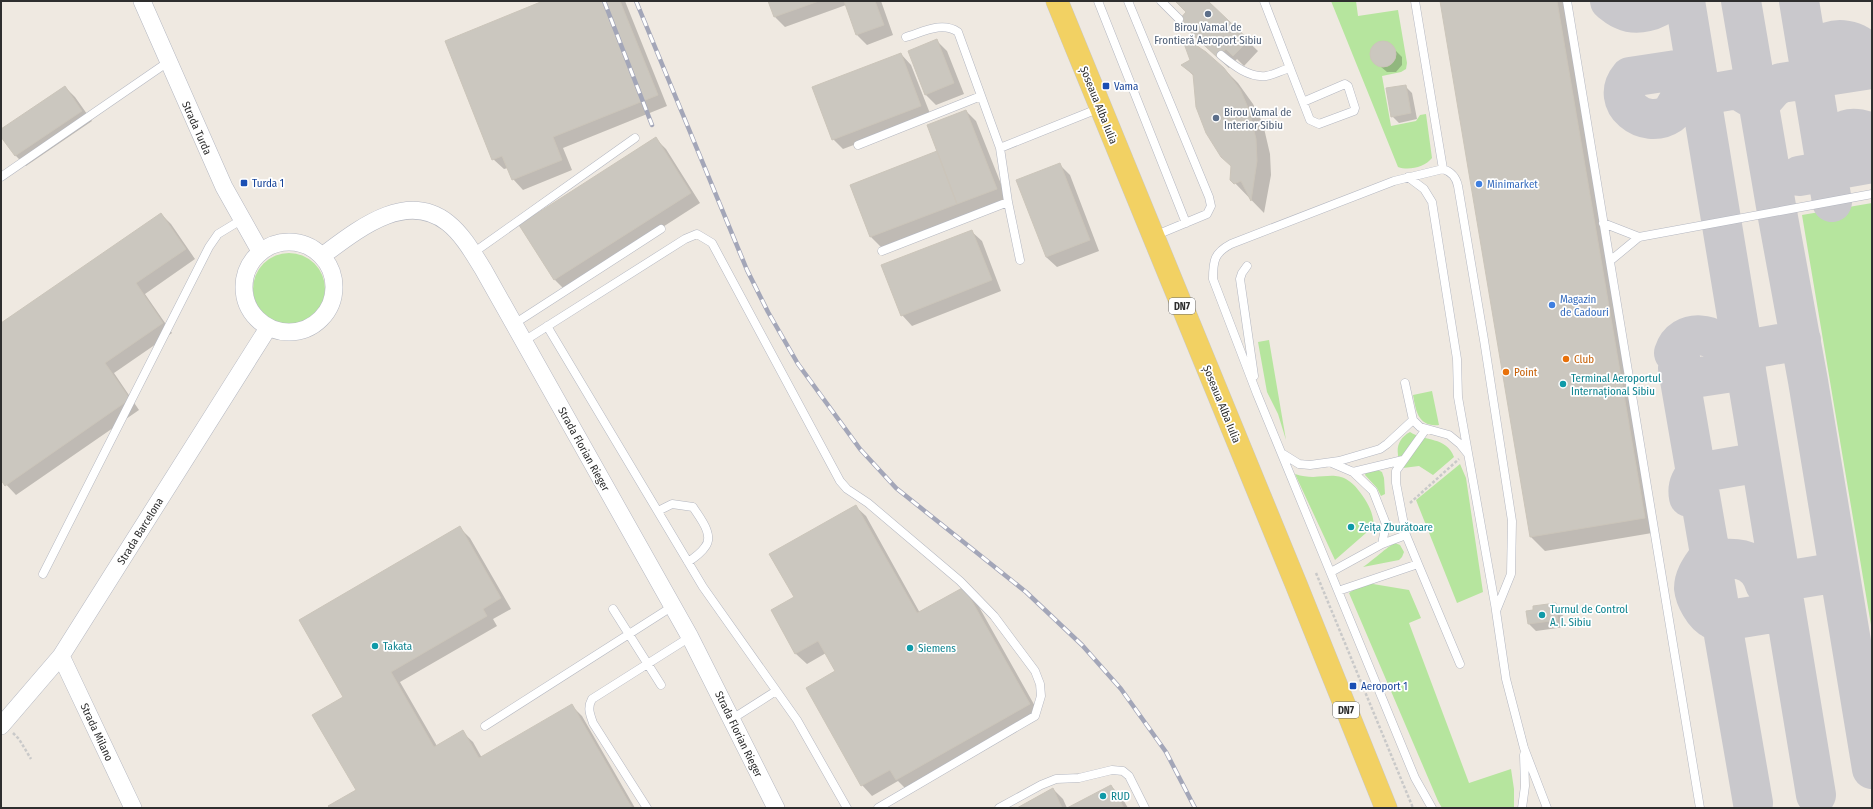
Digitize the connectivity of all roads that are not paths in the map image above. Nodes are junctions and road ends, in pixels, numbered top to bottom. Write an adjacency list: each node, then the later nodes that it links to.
1 (142, 1): 12 (street, Strada Turda)
2 (1057, 1): 16 (main road, Șoseaua Alba Iulia / DN7)
3 (1098, 1): 26 (lane)
4 (1128, 1): 26 (lane)
5 (1161, 1): 9 (lane)
6 (1264, 1): 13 (lane)
7 (1415, 1): 20 (lane)
8 (1567, 1): 27 (lane)
9 (1179, 19)
10 (906, 36): 14 (lane)
11 (1221, 55): 13 (lane)
12 (168, 62): 21 (lane); 25 (street, Strada Turda)
13 (1290, 68): 15 (lane)
14 (982, 96): 18 (lane); 19 (lane)
15 (1303, 102): 15 (lane)
16 (1100, 108): 19 (lane); 29 (main road, Șoseaua Alba Iulia / DN7)
17 (635, 138): 33 (lane)
18 (858, 145)
19 (1000, 148): 24 (lane)
20 (1443, 169): 22 (lane); 61 (lane)
21 (1, 177)
22 (1408, 177): 43 (lane); 47 (lane)
23 (1872, 194): 30 (lane)
24 (1008, 202): 32 (lane); 35 (lane)
25 (241, 220): 31 (street, Strada Turda); 57 (lane)
26 (1186, 223): 29 (lane)
27 (1604, 223): 30 (lane); 36 (lane)
28 (661, 229): 38 (lane)
29 (1153, 236): 80 (main road, Șoseaua Alba Iulia / DN7)
30 (1639, 237): 36 (lane)
31 (260, 251): 34 (street); 40 (street)
32 (882, 251)
33 (473, 253): 34 (street, Strada Florian Rieger); 38 (street, Strada Florian Rieger)
34 (322, 256): 40 (street)
35 (1020, 260)
36 (1610, 261): 84 (lane)
37 (1247, 266): 43 (lane)
38 (514, 324): 41 (street, Strada Florian Rieger)
39 (547, 326): 41 (lane); 51 (lane); 77 (lane)
40 (268, 328): 64 (street, Strada Barcelona)
41 (524, 341): 59 (street, Strada Florian Rieger)
42 (1405, 382): 44 (lane)
43 (1257, 394): 46 (lane)
44 (1413, 420): 45 (lane); 49 (lane)
45 (1426, 429): 47 (lane); 48 (lane)
46 (1282, 454): 49 (lane); 56 (lane)
47 (1468, 454): 61 (lane)
48 (1402, 460): 50 (lane); 52 (lane)
49 (1330, 462): 50 (lane)
50 (1353, 472): 53 (lane)
51 (658, 511): 54 (lane); 54 (lane)
52 (1406, 535): 53 (lane); 55 (lane)
53 (1382, 544): 56 (lane)
54 (688, 562): 68 (lane)
55 (1418, 564): 58 (lane); 66 (lane)
56 (1331, 572): 58 (lane)
57 (43, 574)
58 (1338, 591): 81 (lane)
59 (673, 606): 62 (lane); 63 (street, Strada Florian Rieger)
60 (613, 609): 62 (lane)
61 (1496, 611): 72 (lane)
62 (630, 635): 65 (lane); 71 (lane)
63 (690, 637): 65 (lane); 69 (street, Strada Florian Rieger)
64 (61, 656): 70 (street, Strada Barcelona); 73 (street, Strada Milano)
65 (648, 664): 67 (lane); 74 (lane)
66 (1460, 664)
67 (661, 685)
68 (776, 692): 69 (lane); 76 (lane)
69 (732, 719): 75 (street, Strada Florian Rieger)
70 (2, 725)
71 (485, 726)
72 (1524, 748): 82 (lane); 83 (lane)
73 (133, 808)
74 (647, 808)
75 (776, 808)
76 (847, 808)
77 (878, 808)
78 (999, 808): 79 (lane)
79 (1145, 808)
80 (1386, 808)
81 (1432, 808)
82 (1522, 808)
83 (1547, 808)
84 (1700, 808)

